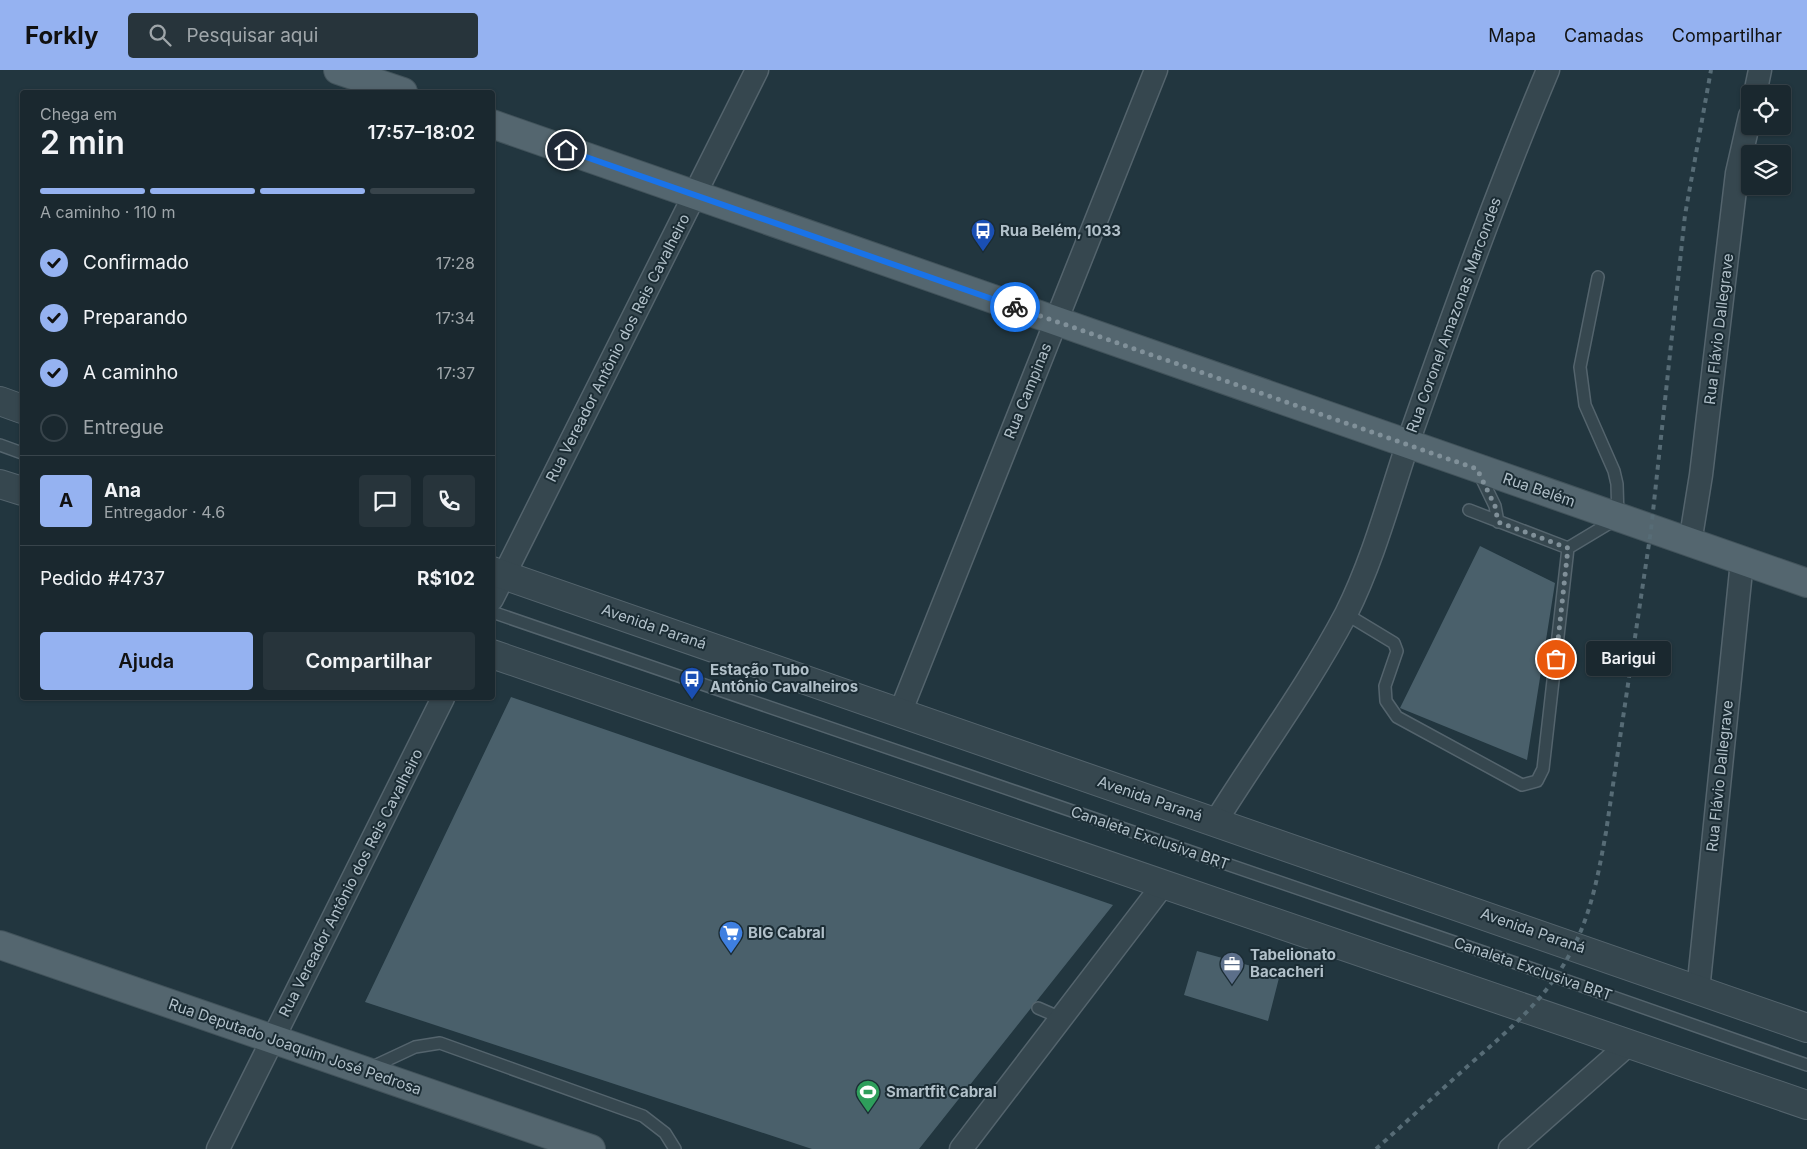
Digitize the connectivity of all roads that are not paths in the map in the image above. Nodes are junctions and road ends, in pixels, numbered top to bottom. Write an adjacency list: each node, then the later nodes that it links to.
1 (338, 70): 7 (main road)
2 (757, 70): 10 (street, Rua Vereador Antônio dos Reis Cavalheiro)
3 (1156, 70): 12 (street, Rua Campinas)
4 (1548, 70): 15 (street, Rua Coronel Amazonas Marcondes)
5 (1760, 70): 6 (street)
6 (1757, 85)
7 (397, 90)
8 (495, 125): 10 (main road, Rua Belém)
9 (1746, 135): 24 (street, Rua Flávio Dallegrave)
10 (695, 195): 12 (main road, Rua Belém); 27 (street, Rua Vereador Antônio dos Reis Cavalheiro)
11 (1598, 278): 22 (lane)
12 (1056, 321): 15 (main road, Rua Belém); 34 (street, Rua Campinas)
13 (0, 401): 14 (street)
14 (20, 408)
15 (1407, 444): 18 (main road, Rua Belém); 31 (street, Rua Coronel Amazonas Marcondes)
16 (0, 445): 17 (lane)
17 (20, 452)
18 (1477, 469): 22 (main road, Rua Belém); 23 (lane)
19 (0, 484): 20 (street)
20 (20, 491)
21 (1469, 510): 23 (lane)
22 (1618, 518): 24 (main road, Rua Belém); 25 (lane)
23 (1498, 522): 25 (lane)
24 (1690, 543): 26 (main road, Rua Belém)
25 (1568, 548): 31 (lane)
26 (1742, 561): 28 (main road, Rua Belém); 38 (street, Rua Flávio Dallegrave)
27 (498, 573): 29 (street, Rua Vereador Antônio dos Reis Cavalheiro); 34 (street, Avenida Paraná)
28 (1807, 583)
29 (495, 586)
30 (495, 613): 44 (lane, Canaleta Exclusiva BRT)
31 (1346, 614): 35 (street, Rua Coronel Amazonas Marcondes)
32 (495, 655): 36 (street)
33 (442, 700): 42 (street, Rua Vereador Antônio dos Reis Cavalheiro)
34 (900, 713): 35 (street, Avenida Paraná)
35 (1216, 821): 38 (street, Avenida Paraná)
36 (1163, 885): 40 (street); 43 (street)
37 (0, 945): 42 (main road, Rua Deputado Joaquim José Pedrosa)
38 (1698, 991): 41 (street, Avenida Paraná)
39 (1038, 1008): 40 (lane)
40 (1062, 1018): 50 (street)
41 (1807, 1028)
42 (272, 1039): 45 (main road, Rua Deputado Joaquim José Pedrosa); 47 (street, Rua Vereador Antônio dos Reis Cavalheiro)
43 (1629, 1044): 46 (street); 51 (street)
44 (1807, 1065)
45 (365, 1071): 48 (main road, Rua Deputado Joaquim José Pedrosa); 49 (lane)
46 (1807, 1104)
47 (218, 1149)
48 (591, 1149)
49 (675, 1149)
50 (961, 1149)
51 (1510, 1149)

